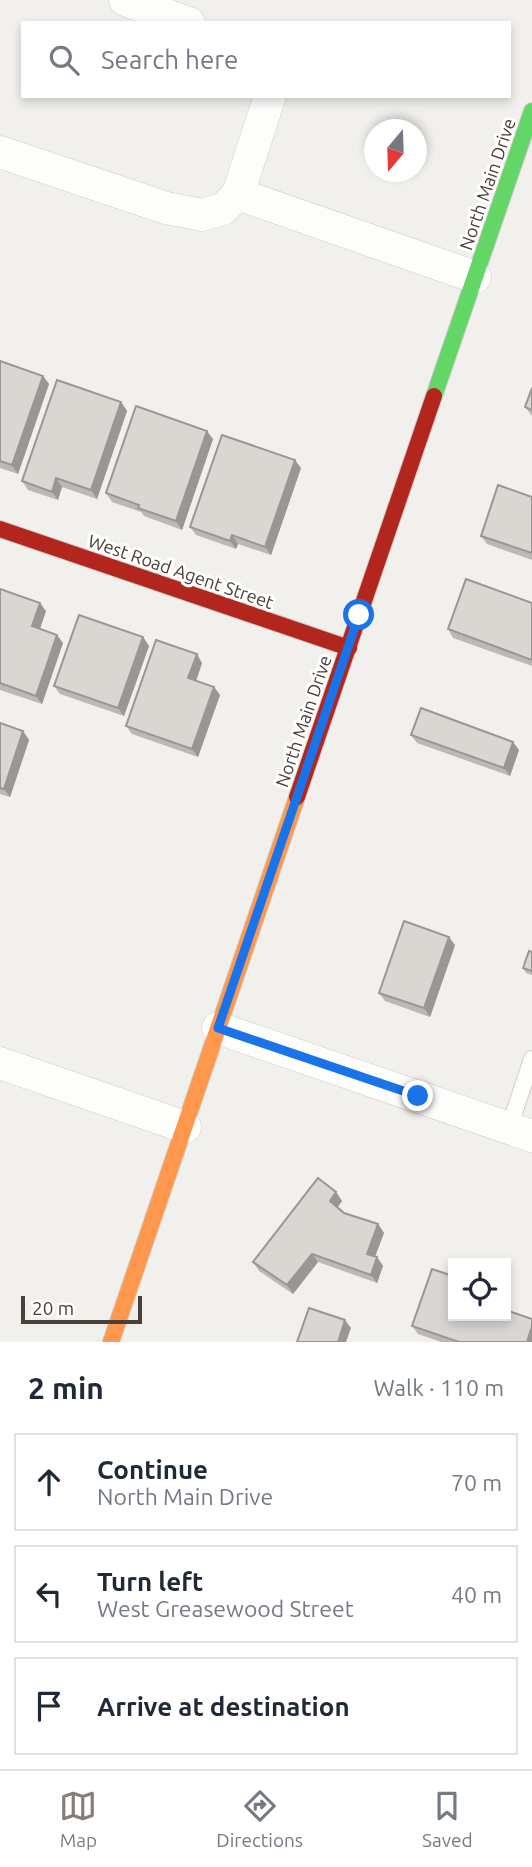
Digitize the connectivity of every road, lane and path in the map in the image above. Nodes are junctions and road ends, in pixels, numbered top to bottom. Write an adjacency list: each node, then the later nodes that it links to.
1 (125, 0): 2 (street)
2 (183, 21)
3 (269, 98): 6 (street)
4 (532, 111): 7 (street, North Main Drive)
5 (0, 152): 6 (street)
6 (238, 194): 7 (street)
7 (475, 277): 9 (street, North Main Drive)
8 (0, 529): 9 (street, West Road Agent Street)
9 (349, 648): 10 (street, North Main Drive)
10 (218, 1028): 13 (street, North Main Drive); 14 (street)
11 (532, 1059): 14 (lane)
12 (0, 1063): 13 (street)
13 (185, 1127): 15 (street, North Main Drive)
14 (520, 1132)
15 (111, 1342)

